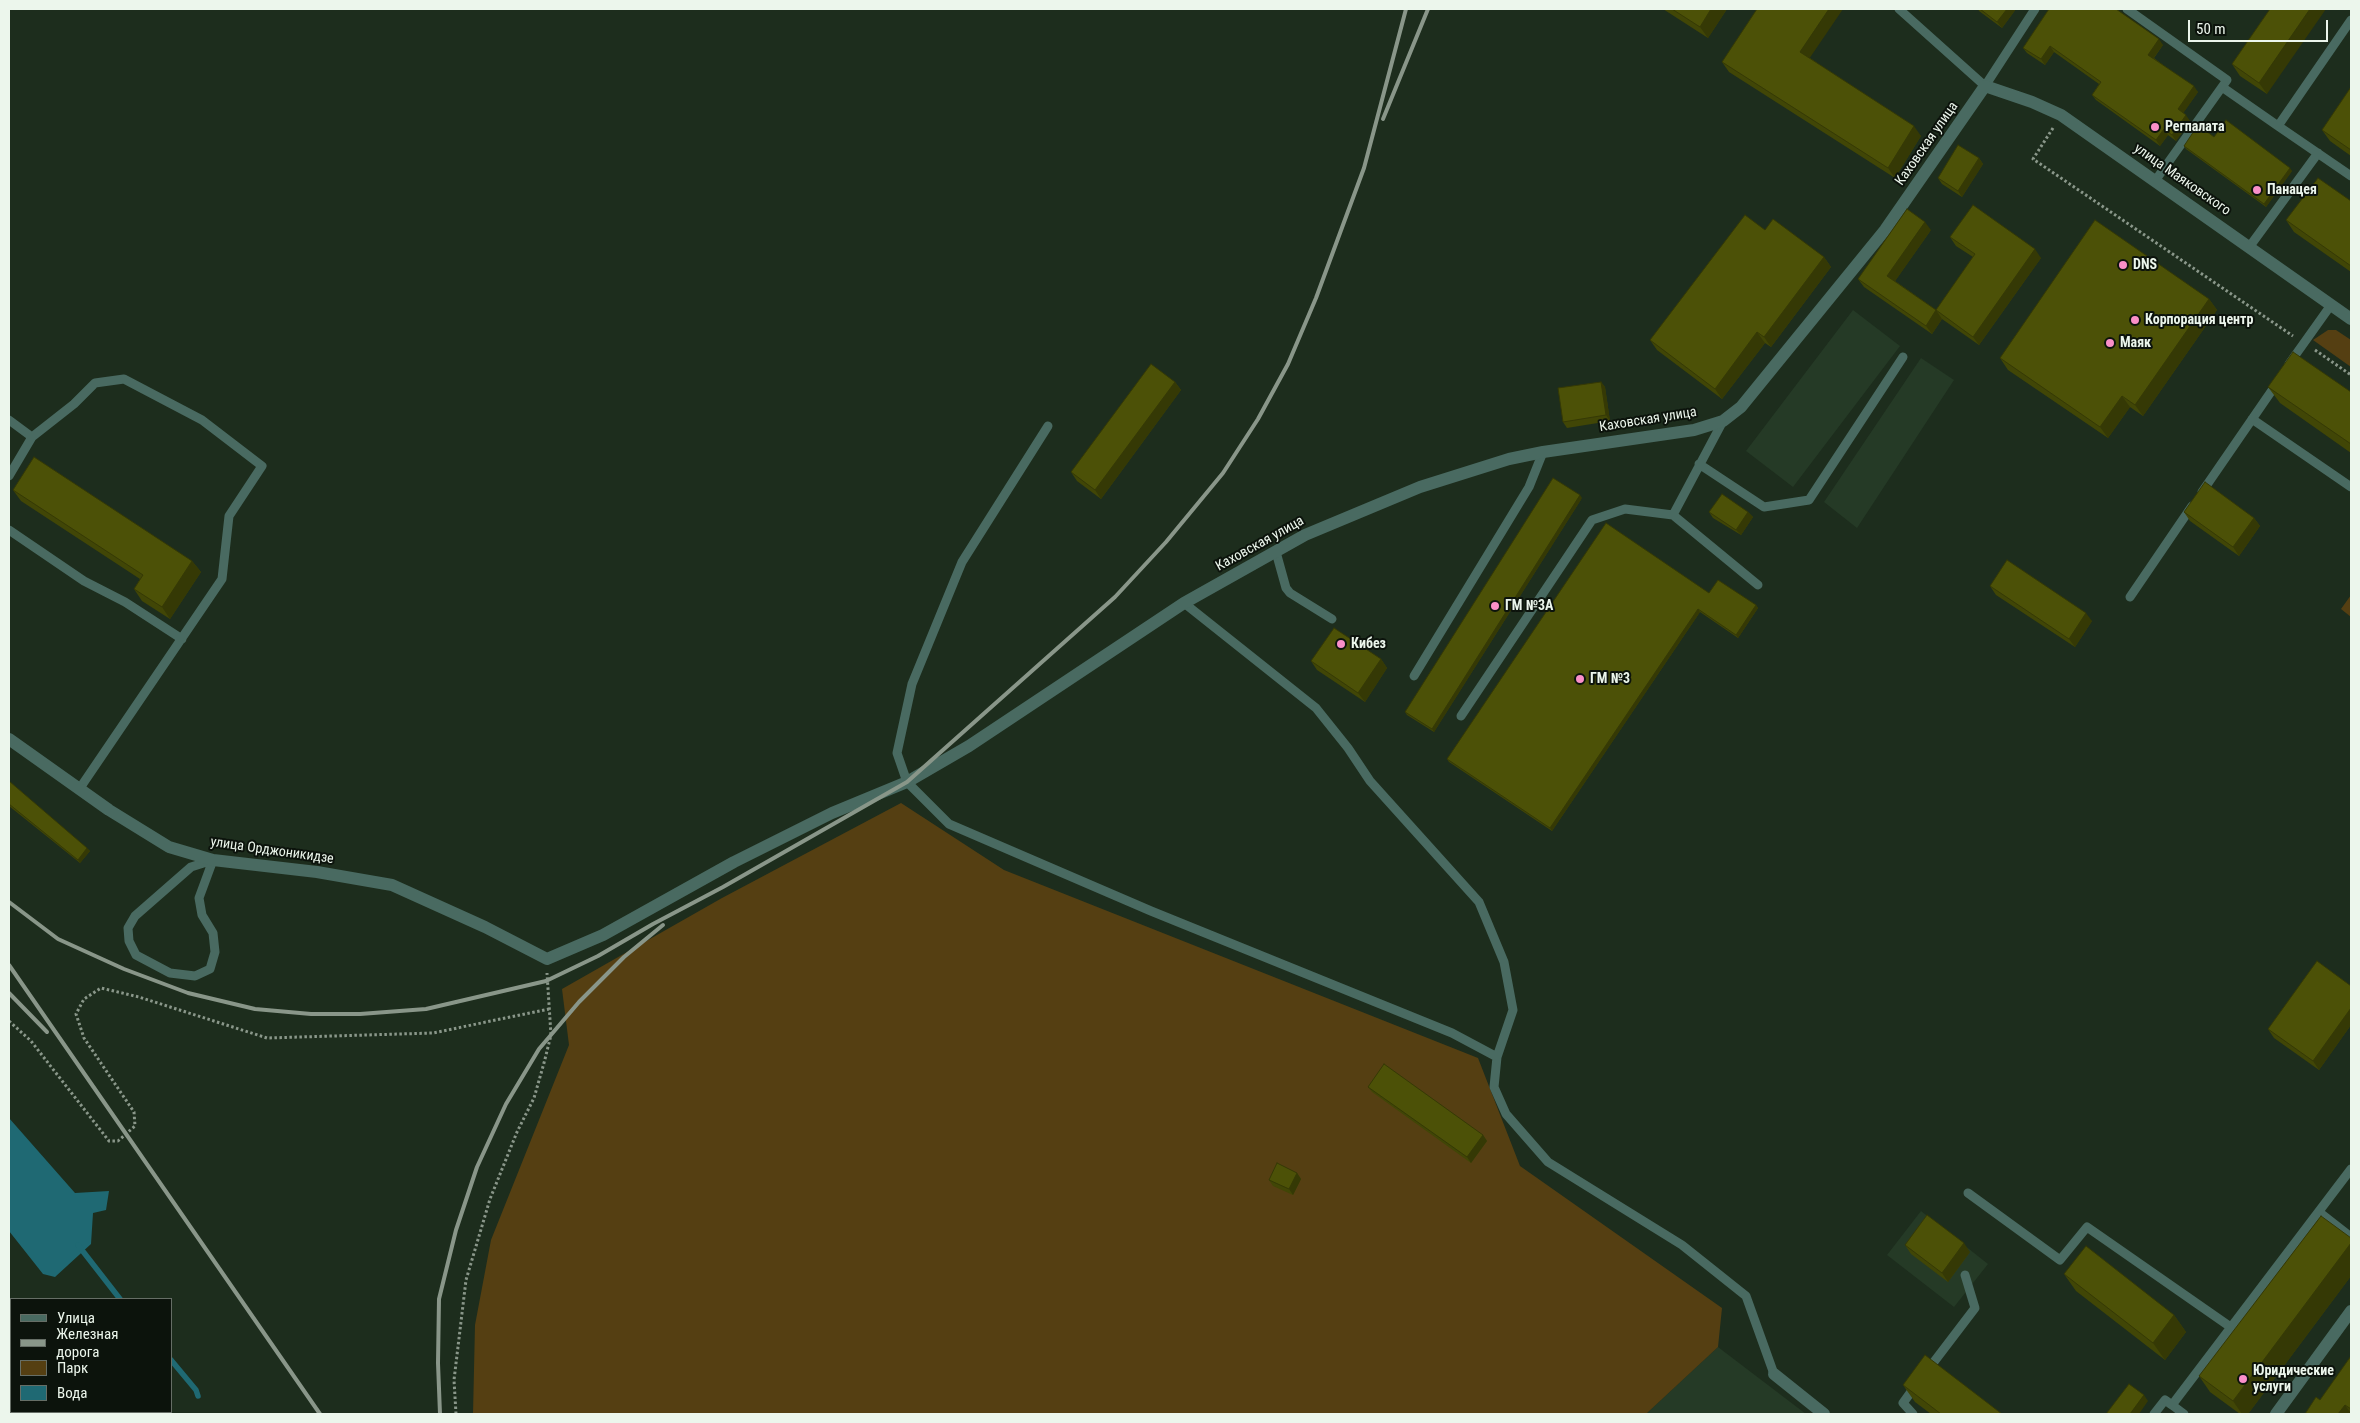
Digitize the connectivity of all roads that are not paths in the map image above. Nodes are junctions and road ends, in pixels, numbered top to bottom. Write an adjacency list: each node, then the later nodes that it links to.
1 (1899, 9): 5 (lane)
2 (2035, 9): 5 (lane)
3 (2127, 9): 6 (lane)
4 (2351, 20): 7 (lane)
5 (1985, 86): 10 (street, улица Маяковского); 17 (street, Каховская улица)
6 (2222, 87): 7 (lane); 10 (lane)
7 (2278, 126): 8 (lane)
8 (2318, 153): 9 (lane); 11 (lane)
9 (2351, 176)
10 (2156, 181): 11 (street, улица Маяковского)
11 (2250, 246): 12 (street, улица Маяковского)
12 (2331, 305): 13 (street, улица Маяковского); 15 (lane)
13 (2351, 318)
14 (1903, 357): 21 (lane)
15 (2252, 419): 23 (lane); 28 (lane)
16 (9, 420): 19 (lane)
17 (1723, 421): 20 (street, Каховская улица); 21 (lane)
18 (1048, 426): 35 (lane)
19 (32, 437): 22 (lane); 31 (lane)
20 (1543, 452): 26 (street, Каховская улица); 32 (lane)
21 (1699, 464): 24 (lane)
22 (9, 476)
23 (2351, 487)
24 (1673, 516): 27 (lane); 33 (lane)
25 (9, 530): 31 (lane)
26 (1276, 552): 29 (street, Каховская улица); 30 (lane)
27 (1758, 585)
28 (2130, 597)
29 (1184, 603): 35 (street, Каховская улица); 39 (lane)
30 (1332, 619)
31 (182, 639): 36 (lane)
32 (1414, 676)
33 (1461, 716)
34 (9, 739): 36 (street, улица Орджоникидзе)
35 (907, 782): 38 (street, Каховская улица); 39 (lane)
36 (80, 788): 37 (street, улица Орджоникидзе)
37 (212, 860): 37 (lane); 38 (street, улица Орджоникидзе)
38 (548, 959)
39 (1497, 1057): 47 (lane)
40 (2351, 1169): 42 (lane)
41 (1968, 1194): 46 (lane)
42 (2319, 1212): 43 (lane); 46 (lane)
43 (2351, 1237)
44 (1965, 1276): 50 (lane)
45 (2351, 1311): 53 (street)
46 (2232, 1328): 48 (lane)
47 (1774, 1374): 49 (street)
48 (2172, 1405): 51 (lane); 52 (lane)
49 (1824, 1414)
50 (1912, 1414)
51 (2154, 1414)
52 (2184, 1414)
53 (2276, 1414)

